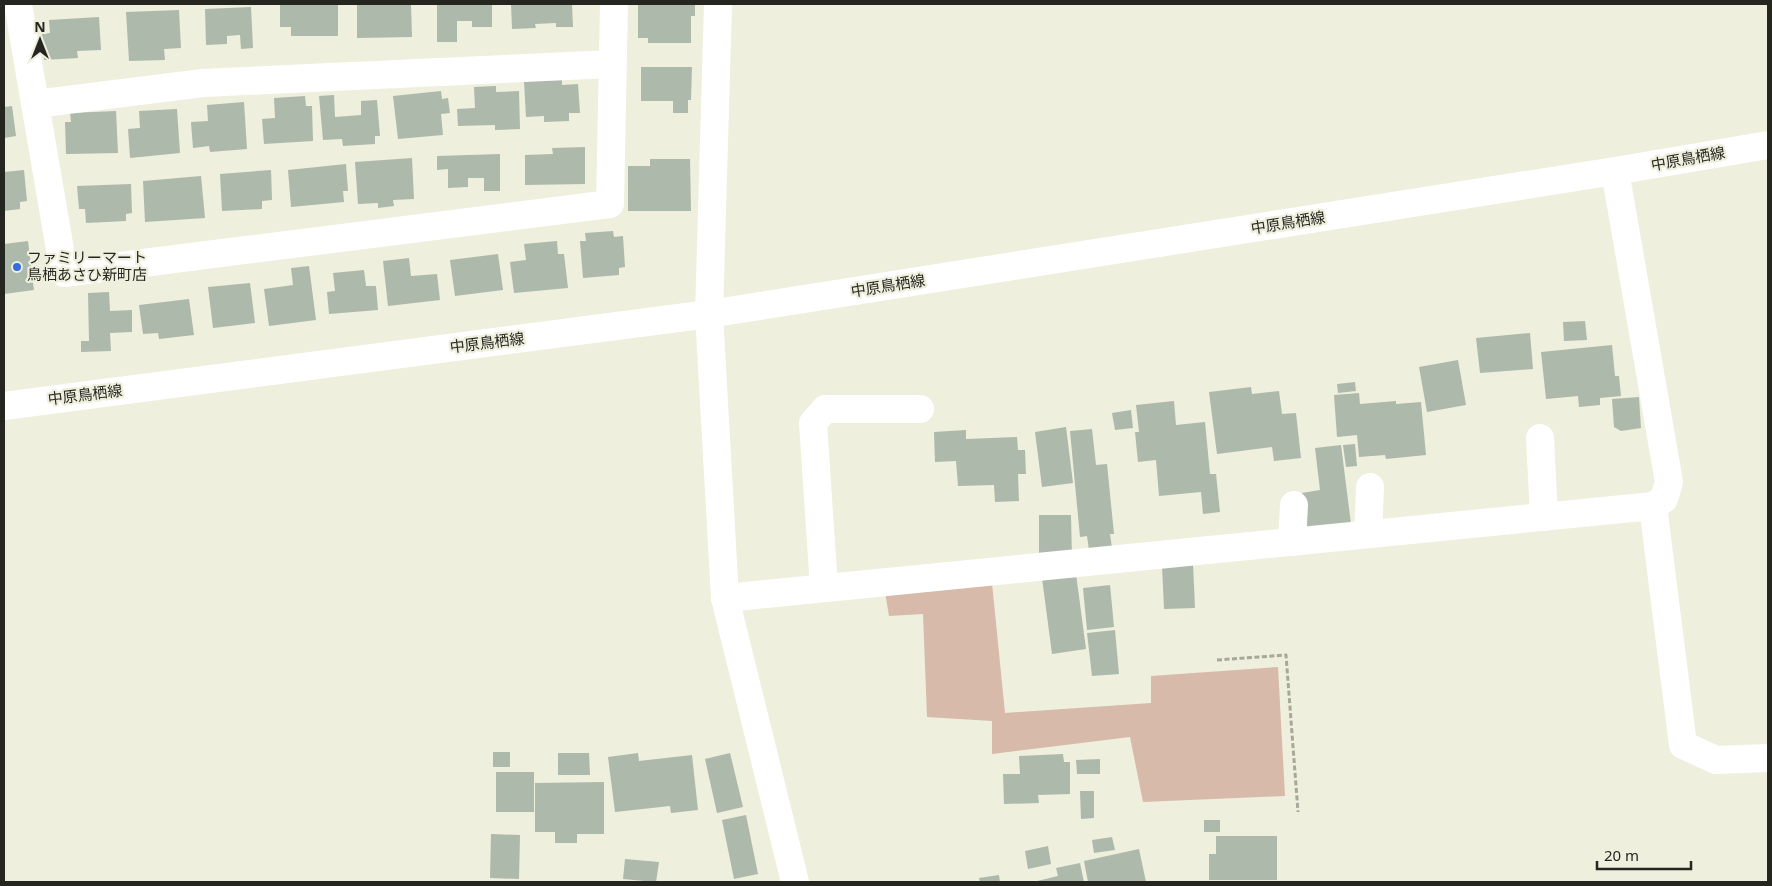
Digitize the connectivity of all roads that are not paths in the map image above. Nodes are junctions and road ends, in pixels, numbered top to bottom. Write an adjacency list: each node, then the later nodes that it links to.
1 (18, 4): 5 (street)
2 (614, 4): 4 (street)
3 (718, 4): 8 (street)
4 (612, 64): 5 (street); 5 (street)
5 (35, 104)
6 (1768, 145): 7 (street, 中原鳥栖線)
7 (1616, 171): 8 (street, 中原鳥栖線); 14 (street)
8 (709, 314): 9 (street, 中原鳥栖線); 19 (street)
9 (4, 406)
10 (920, 409): 18 (street)
11 (1540, 438): 15 (street)
12 (1370, 487): 16 (street)
13 (1294, 506): 17 (street)
14 (1653, 506): 15 (street); 20 (street)
15 (1544, 517): 16 (street)
16 (1368, 534): 17 (street)
17 (1292, 542): 18 (street)
18 (824, 588): 19 (street)
19 (725, 598): 21 (street)
20 (1768, 758)
21 (794, 882)

